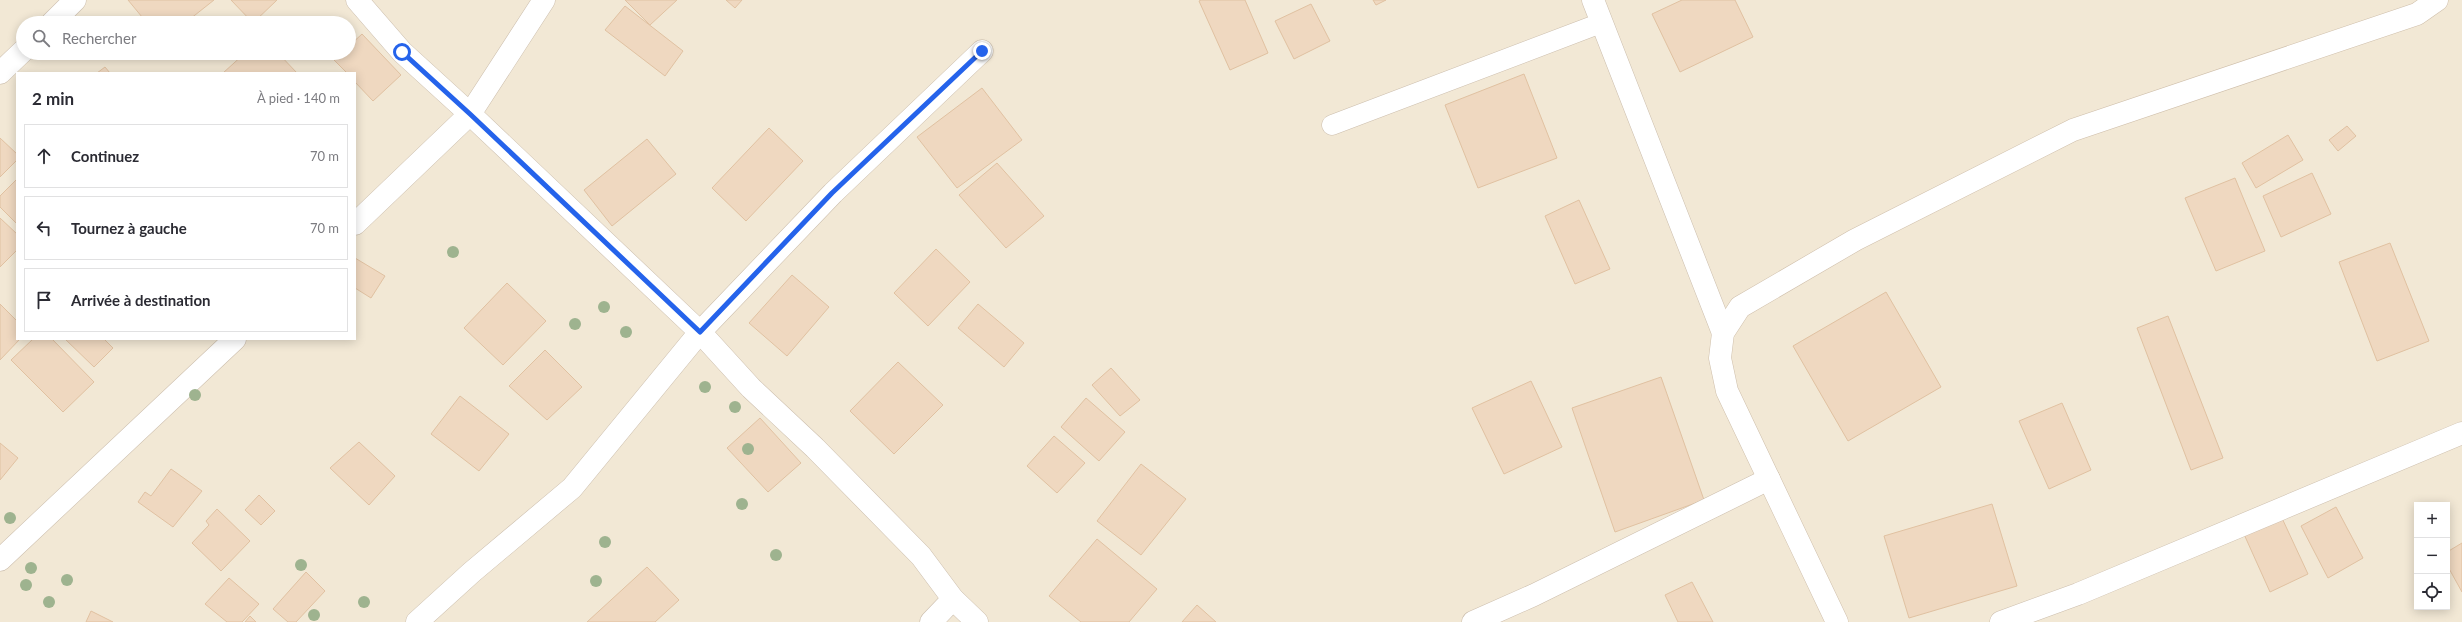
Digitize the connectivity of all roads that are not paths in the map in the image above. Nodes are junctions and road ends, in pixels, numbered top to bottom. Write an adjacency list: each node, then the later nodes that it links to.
1 (75, 0): 6 (street)
2 (357, 0): 11 (street)
3 (544, 0): 11 (street)
4 (1594, 0): 7 (street)
5 (2436, 0): 15 (street)
6 (59, 16)
7 (1601, 23): 12 (lane); 15 (street)
8 (982, 51): 14 (street)
9 (16, 58): 10 (street)
10 (0, 74)
11 (470, 114): 13 (street); 14 (street)
12 (1332, 125)
13 (356, 223)
14 (700, 332): 20 (street); 21 (street)
15 (1723, 333): 18 (street)
16 (234, 340): 19 (street)
17 (2462, 433): 26 (street)
18 (1769, 479): 24 (street); 25 (street)
19 (0, 560)
20 (953, 598): 22 (street); 23 (street)
21 (418, 622)
22 (931, 622)
23 (977, 622)
24 (1473, 622)
25 (1837, 622)
26 (2001, 622)

